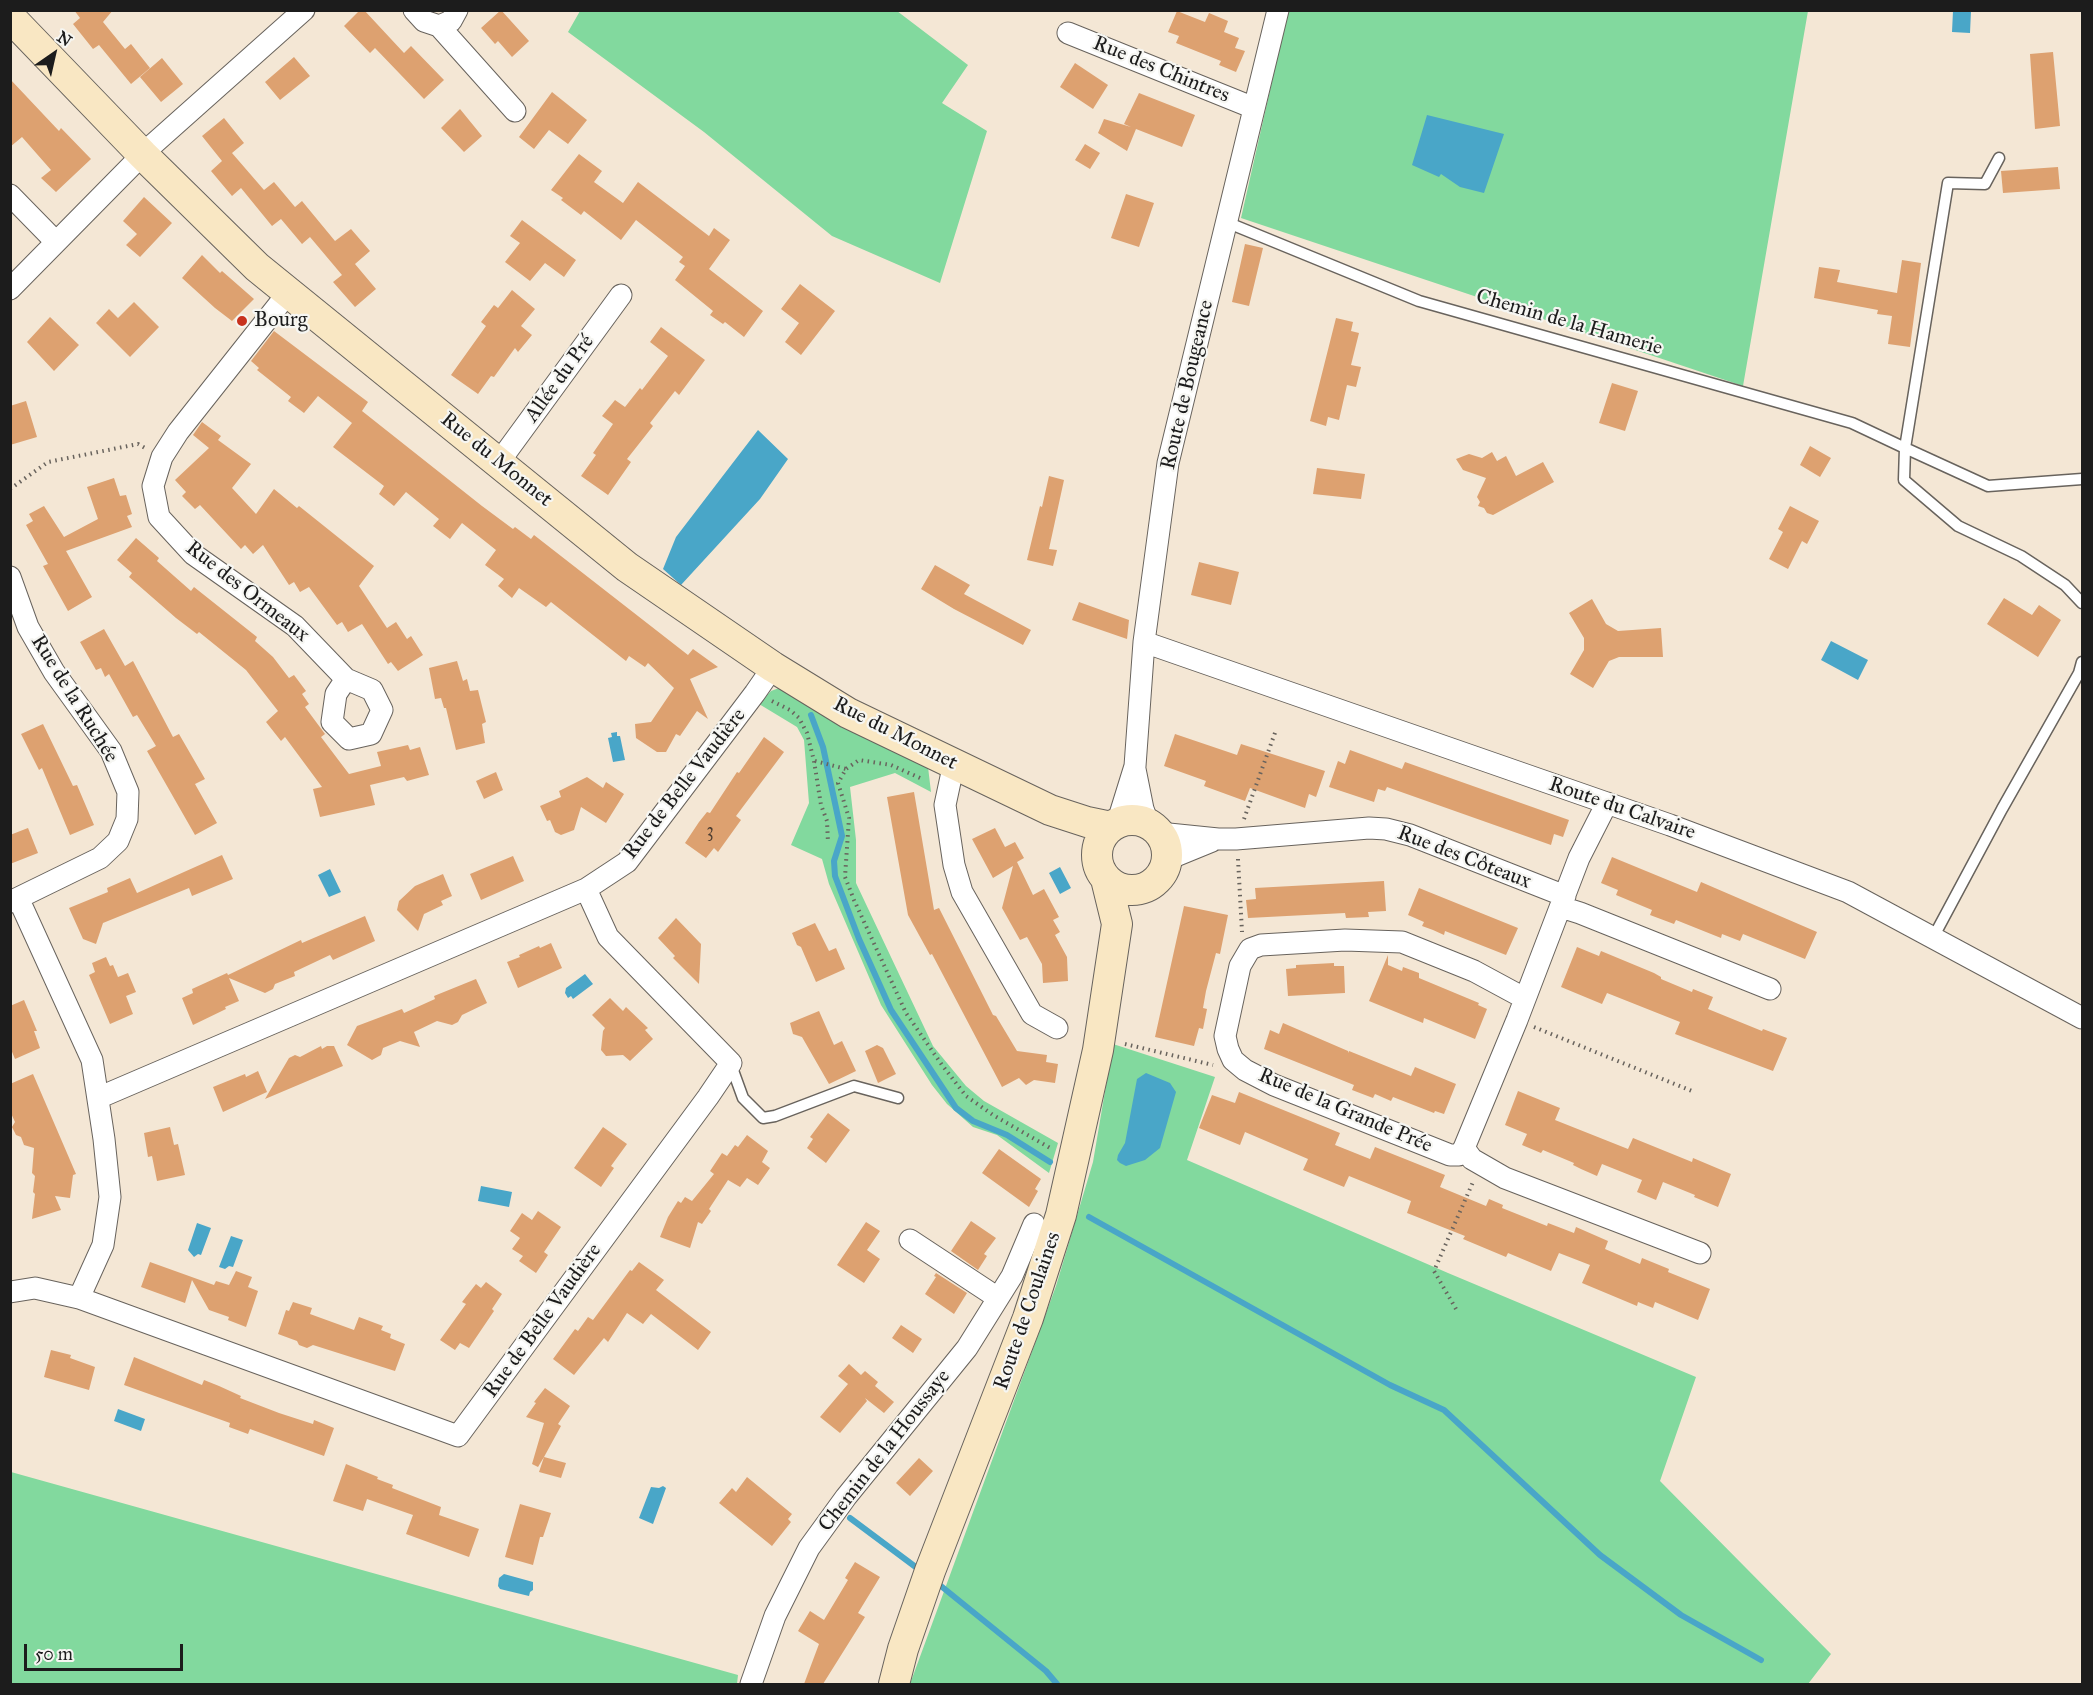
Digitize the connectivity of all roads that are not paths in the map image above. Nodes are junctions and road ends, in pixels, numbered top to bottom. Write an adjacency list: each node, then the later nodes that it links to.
1 (304, 10): 10 (street)
2 (414, 10): 6 (street)
3 (457, 10): 6 (street)
4 (1278, 10): 8 (street, Route de Bougeance)
5 (10, 17): 10 (street, Rue du Monnet)
6 (439, 26): 9 (street)
7 (1068, 33): 8 (street, Rue des Chintres)
8 (1254, 108): 13 (street, Route de Bougeance)
9 (515, 111)
10 (143, 154): 14 (street); 16 (street, Rue du Monnet)
11 (2000, 158): 18 (lane)
12 (10, 195): 14 (street)
13 (1226, 222): 18 (lane, Chemin de la Hamerie); 23 (street, Route de Bougeance)
14 (56, 242): 15 (street)
15 (10, 290)
16 (288, 293): 19 (street, Rue du Monnet); 26 (street, Rue des Ormeaux)
17 (621, 295): 19 (street, Allée du Pré)
18 (1905, 448): 20 (lane, Chemin de la Hamerie); 22 (lane)
19 (499, 462): 25 (street, Rue du Monnet)
20 (2082, 479)
21 (10, 577): 36 (street, Rue de la Ruchée)
22 (2082, 603)
23 (1143, 642): 27 (street, Route de Bougeance); 29 (street, Route du Calvaire)
24 (2082, 662): 39 (lane)
25 (772, 667): 28 (street, Rue du Monnet); 34 (street, Rue de Belle Vaudière)
26 (346, 679)
27 (1135, 766): 31 (street, Route de Bougeance); 32 (street, Route de Bougeance)
28 (953, 778): 30 (street, Rue du Monnet); 43 (street)
29 (1607, 803): 37 (street, Rue de la Grande Prée); 39 (street, Route du Calvaire)
30 (1050, 810): 31 (street, Rue du Monnet); 33 (street, Rue du Monnet)
31 (1114, 826): 32 (street); 33 (street)
32 (1159, 839): 35 (street); 37 (street, Rue des Côteaux)
33 (1101, 868): 35 (street); 38 (street, Route de Coulaines)
34 (586, 889): 44 (street); 45 (street, Rue de Belle Vaudière)
35 (1143, 889): 38 (street, Route de Coulaines)
36 (15, 901): 45 (street)
37 (1563, 902): 40 (street, Rue des Côteaux); 41 (street, Rue de la Grande Prée)
38 (1117, 924): 55 (street, Route de Coulaines)
39 (1934, 936): 42 (street, Route du Calvaire)
40 (1770, 989)
41 (1524, 998): 47 (street, Rue de la Grande Prée); 47 (street, Rue de la Grande Prée)
42 (2082, 1018)
43 (1057, 1028)
44 (731, 1063): 46 (lane); 52 (street, Rue de Belle Vaudière)
45 (98, 1098): 52 (street)
46 (898, 1098)
47 (1464, 1148): 50 (street, Rue de la Grande Prée)
48 (1034, 1224): 53 (street, Chemin de la Houssaye)
49 (910, 1240): 53 (street)
50 (1700, 1253)
51 (10, 1292): 52 (street, Rue de Belle Vaudière)
52 (79, 1298)
53 (998, 1298): 54 (street, Chemin de la Houssaye)
54 (752, 1684)
55 (894, 1684)

